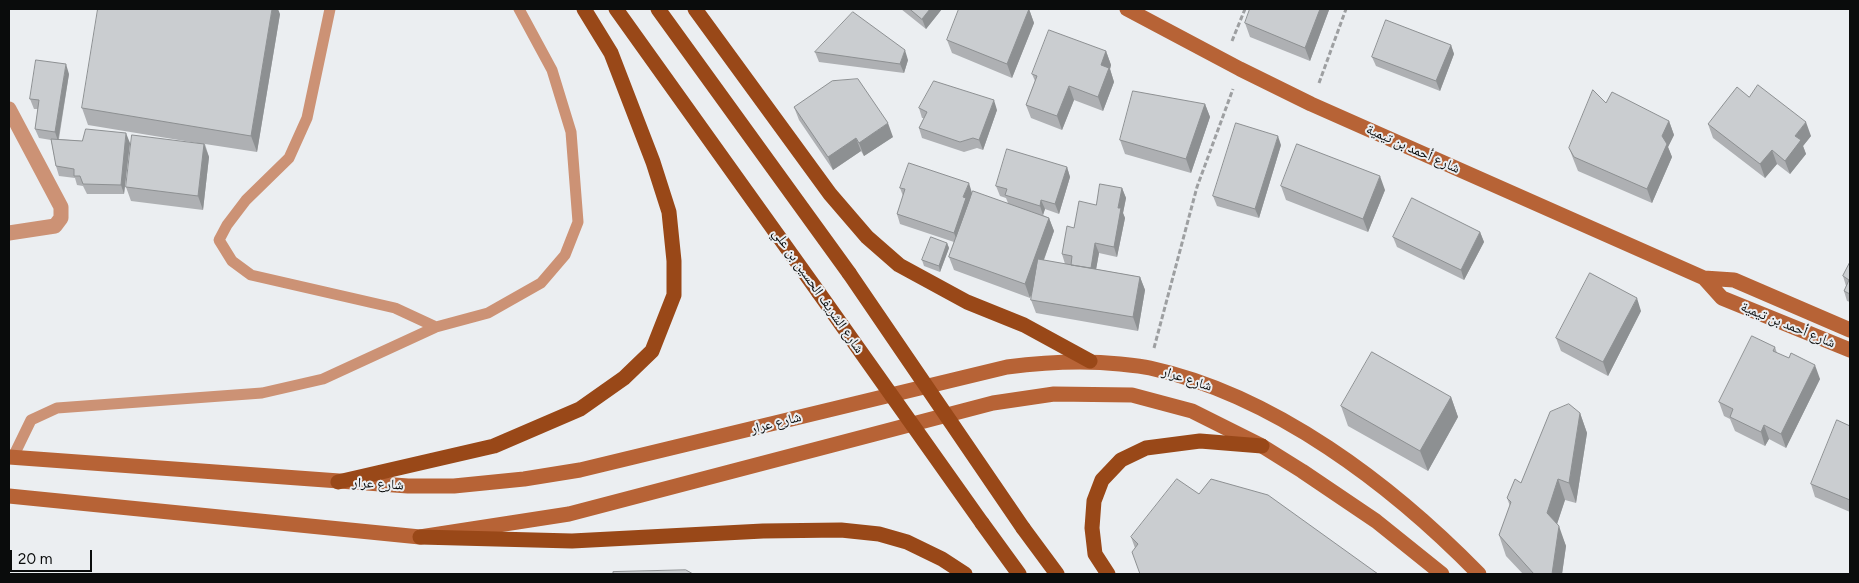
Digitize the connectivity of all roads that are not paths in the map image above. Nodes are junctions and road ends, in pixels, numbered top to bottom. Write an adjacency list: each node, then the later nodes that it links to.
1 (330, 9): 11 (lane)
2 (519, 9): 11 (lane)
3 (584, 9): 17 (main road)
4 (616, 9): 21 (main road, شارع الشريف الحسين بن علي, bridge)
5 (658, 9): 22 (main road, bridge)
6 (695, 9): 14 (main road)
7 (1127, 9): 10 (main road, شارع أحمد بن تيمية)
8 (9, 109): 9 (street)
9 (9, 233)
10 (1704, 278): 12 (main road, شارع أحمد بن تيمية); 13 (main road, شارع أحمد بن تيمية)
11 (436, 327): 16 (lane)
12 (1850, 330)
13 (1850, 350)
14 (1090, 361): 17 (main road, شارع عرار); 25 (main road, شارع عرار)
15 (1262, 446): 19 (main road, شارع عرار); 23 (main road); 24 (main road, شارع عرار)
16 (11, 457): 17 (main road, شارع عرار)
17 (338, 482)
18 (9, 496): 19 (main road, شارع عرار)
19 (420, 538): 20 (main road)
20 (965, 574)
21 (1019, 574)
22 (1057, 574)
23 (1108, 574)
24 (1442, 574)
25 (1479, 574)

